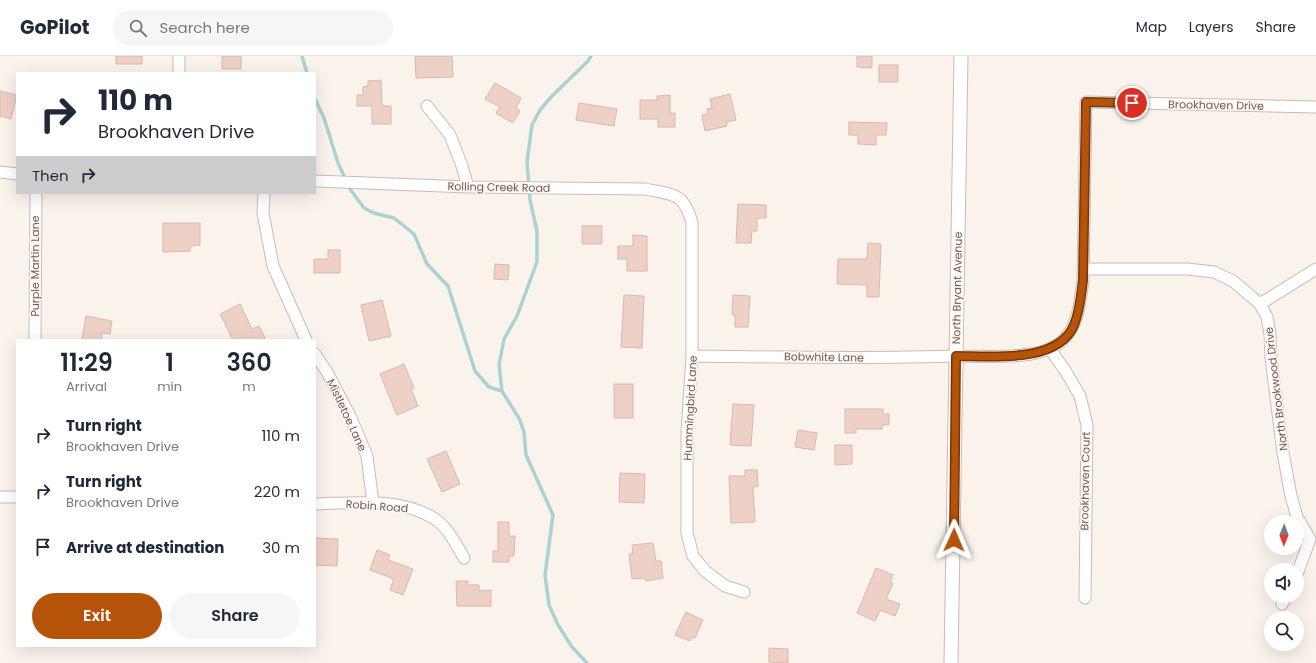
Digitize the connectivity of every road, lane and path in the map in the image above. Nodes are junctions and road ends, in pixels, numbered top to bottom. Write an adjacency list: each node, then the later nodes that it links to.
1 (179, 56): 3 (street)
2 (961, 56): 21 (street, North Bryant Avenue)
3 (178, 72)
4 (427, 106): 9 (street)
5 (1316, 107): 13 (street, Brookhaven Drive)
6 (0, 172): 7 (street)
7 (16, 174)
8 (316, 181): 9 (street, Rolling Creek Road)
9 (468, 187): 12 (street, Rolling Creek Road)
10 (36, 194): 16 (street, Purple Martin Lane)
11 (264, 194): 17 (street)
12 (681, 198): 20 (street, Hummingbird Lane)
13 (1083, 268): 15 (street, North Brookwood Drive); 18 (street, Brookhaven Drive)
14 (1316, 269): 15 (street)
15 (1260, 304): 26 (street, North Brookwood Drive)
16 (35, 339)
17 (306, 339)
18 (1050, 349): 21 (street, Brookhaven Drive); 30 (street, Brookhaven Court)
19 (316, 356): 24 (street, Mistletoe Lane)
20 (692, 356): 21 (street, Bobwhite Lane); 29 (street, Hummingbird Lane)
21 (956, 356): 31 (street, North Bryant Avenue)
22 (0, 497): 23 (street)
23 (16, 497)
24 (373, 503): 25 (street, Robin Road); 27 (street, Robin Road)
25 (316, 504)
26 (1313, 539): 28 (street)
27 (464, 558)
28 (1302, 563)
29 (744, 592)
30 (1084, 598)
31 (951, 663)

